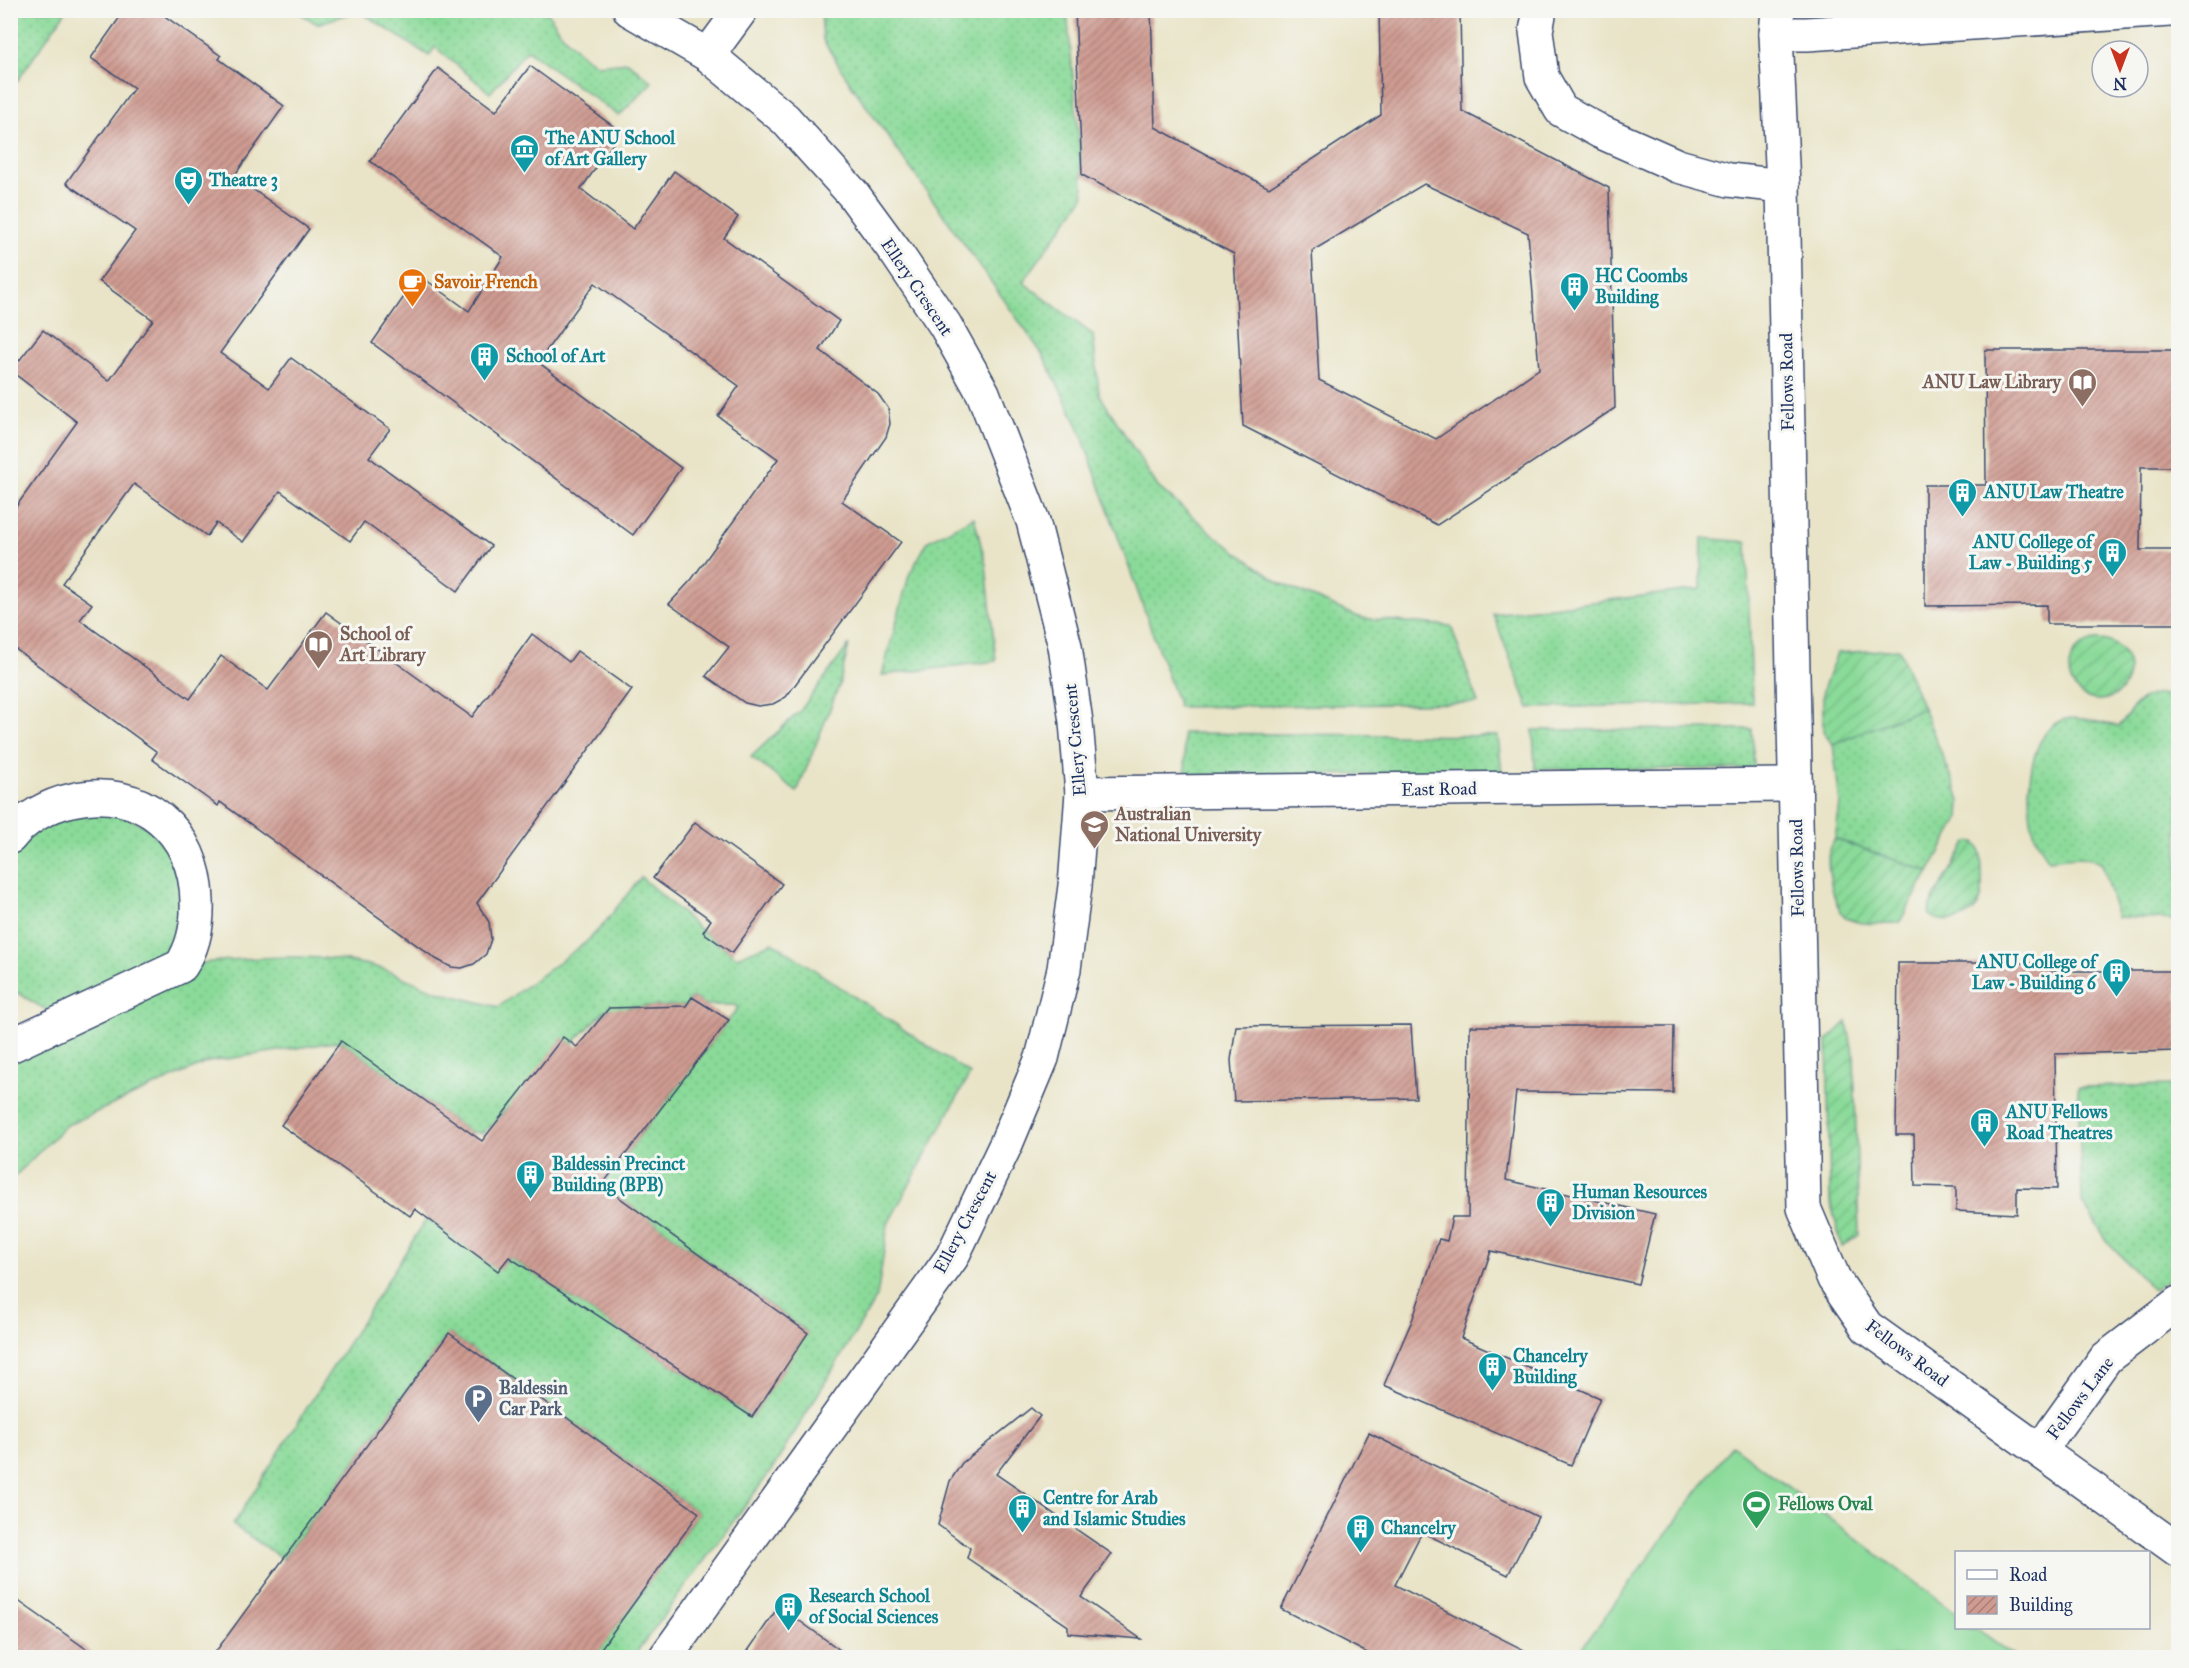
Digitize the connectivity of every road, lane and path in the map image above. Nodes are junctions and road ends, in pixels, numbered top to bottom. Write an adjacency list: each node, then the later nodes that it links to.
1 (741, 10): 6 (street)
2 (1539, 10): 7 (street)
3 (2170, 10): 5 (street)
4 (635, 12): 6 (street, Ellery Crescent)
5 (1777, 22): 7 (street, Fellows Road)
6 (708, 54): 9 (street, Ellery Crescent)
7 (1783, 186): 8 (street, Fellows Road)
8 (1796, 785): 9 (street, East Road); 13 (street, Fellows Road)
9 (1082, 793): 15 (street, Ellery Crescent)
10 (10, 837): 11 (street)
11 (10, 1046)
12 (2178, 1303): 13 (street, Fellows Lane)
13 (2041, 1451): 14 (street, Fellows Road)
14 (2178, 1550)
15 (665, 1658)

